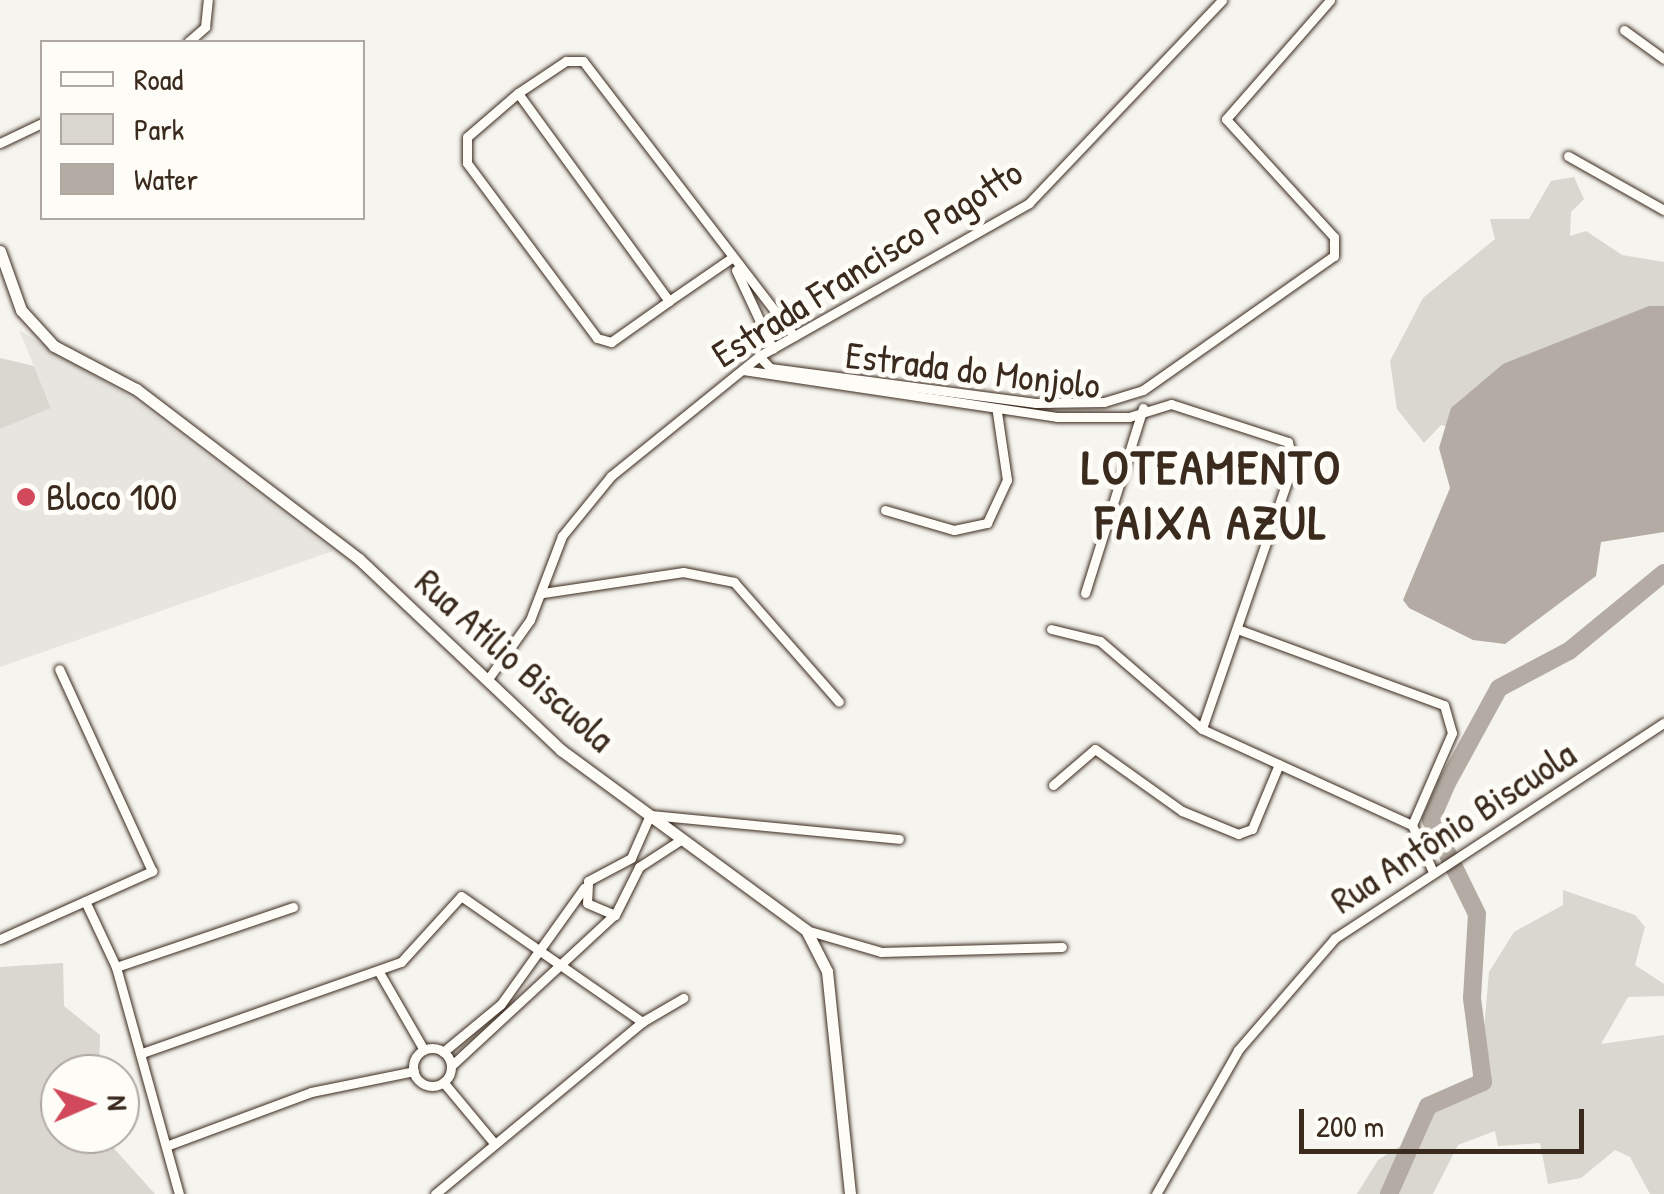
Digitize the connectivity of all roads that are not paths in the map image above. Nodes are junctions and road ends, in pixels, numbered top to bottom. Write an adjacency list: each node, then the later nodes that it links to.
1 (208, 0): 5 (street)
2 (1222, 0): 16 (street, Estrada Francisco Pagotto)
3 (1330, 0): 18 (street)
4 (1624, 30): 6 (street)
5 (190, 40)
6 (1664, 59)
7 (518, 93): 13 (street); 15 (street); 15 (street)
8 (40, 124): 9 (street)
9 (0, 143)
10 (1568, 156): 11 (street)
11 (1664, 210)
12 (0, 251): 29 (street, Rua Atílio Biscuola)
13 (730, 260): 14 (street); 15 (street)
14 (736, 270): 16 (street); 17 (street)
15 (669, 302)
16 (794, 336): 17 (street, Estrada Francisco Pagotto)
17 (772, 348): 18 (street, Estrada Francisco Pagotto)
18 (760, 356): 19 (street, Estrada Francisco Pagotto)
19 (743, 370): 20 (street, Estrada do Monjolo); 24 (street, Estrada Francisco Pagotto)
20 (997, 412): 21 (street, Estrada do Monjolo); 23 (street)
21 (1136, 413): 22 (street); 22 (street); 27 (street, Estrada do Monjolo)
22 (1137, 432): 25 (street)
23 (885, 510)
24 (542, 592): 29 (street, Estrada Francisco Pagotto); 30 (street)
25 (1085, 594)
26 (1051, 629): 32 (street)
27 (1240, 630): 32 (street); 36 (street)
28 (59, 669): 41 (street)
29 (488, 678): 35 (street, Rua Atílio Biscuola)
30 (839, 702)
31 (1664, 722): 39 (street, Rua Antônio Biscuola)
32 (1202, 729): 33 (street)
33 (1279, 764): 34 (street); 36 (street)
34 (1053, 786)
35 (650, 816): 37 (street, Rua Atílio Biscuola); 38 (street); 40 (street)
36 (1412, 824): 39 (street)
37 (682, 839): 43 (street); 44 (street, Rua Atílio Biscuola)
38 (899, 839)
39 (1438, 870): 64 (street, Rua Antônio Biscuola)
40 (588, 881): 43 (street); 47 (street)
41 (85, 901): 45 (street); 49 (street)
42 (293, 908): 49 (street)
43 (614, 915): 48 (street)
44 (806, 930): 46 (street); 63 (street)
45 (0, 939)
46 (1062, 947)
47 (542, 948): 48 (street); 50 (street); 54 (street)
48 (564, 965): 52 (street); 56 (street)
49 (116, 967): 55 (street)
50 (379, 972): 53 (street); 55 (street)
51 (683, 998): 52 (street)
52 (642, 1022): 59 (street)
53 (424, 1050): 54 (street); 57 (street)
54 (443, 1052): 56 (street)
55 (142, 1053): 60 (street)
56 (451, 1066): 58 (street)
57 (414, 1070): 58 (street); 60 (street)
58 (444, 1083): 59 (street)
59 (494, 1143): 62 (street)
60 (166, 1146): 61 (street)
61 (178, 1194)
62 (435, 1194)
63 (850, 1194)
64 (1156, 1194)

